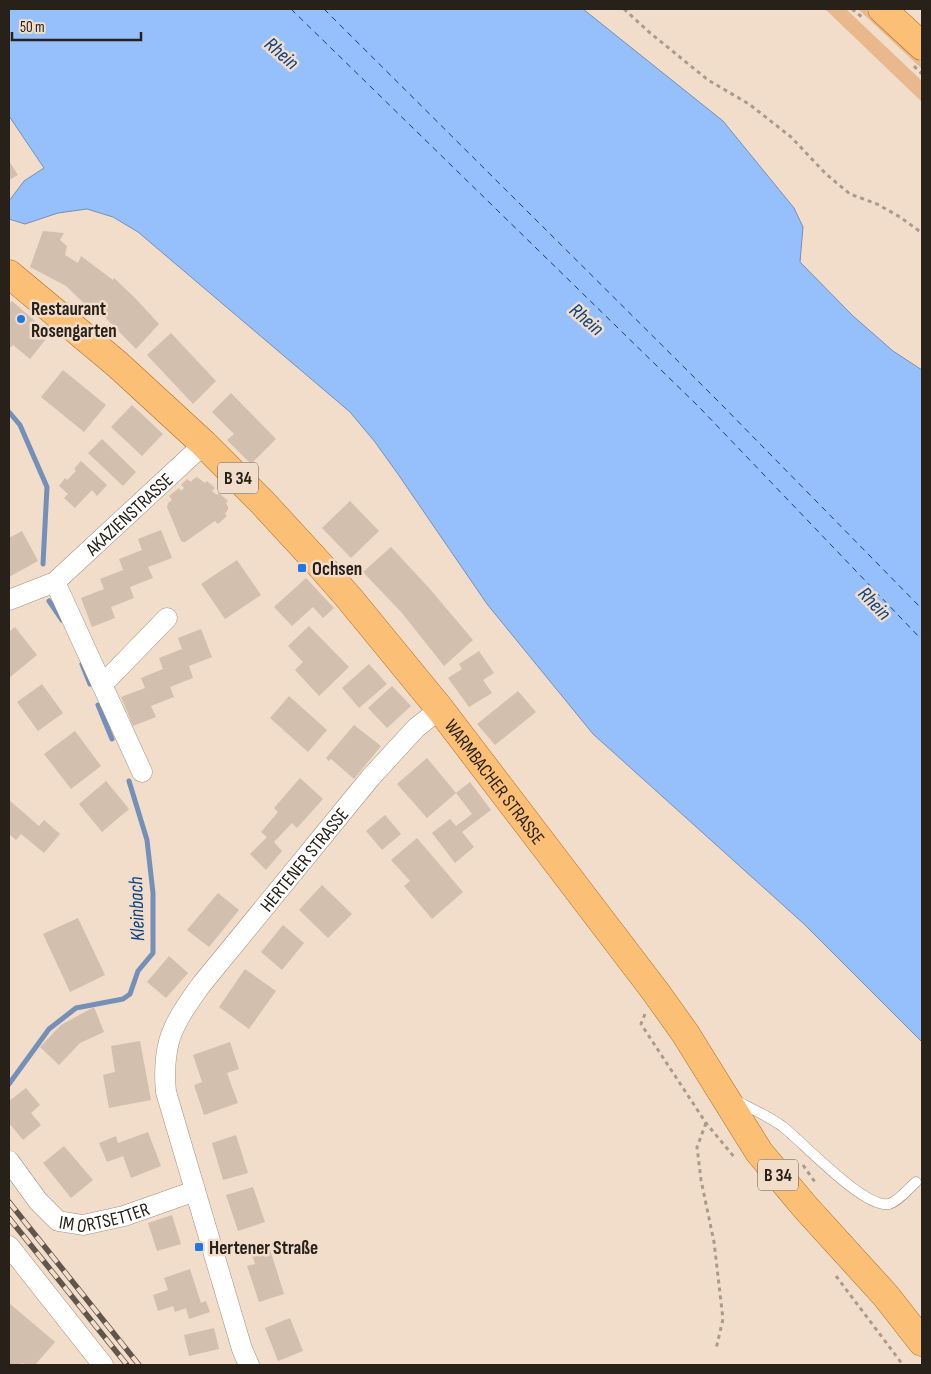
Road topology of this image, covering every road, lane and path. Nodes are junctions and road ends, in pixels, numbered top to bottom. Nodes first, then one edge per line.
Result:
1 (624, 9) edge
2 (882, 9) edge
3 (922, 46) edge
4 (922, 233) edge
5 (9, 274) edge
6 (204, 444) junction
7 (55, 582) junction
8 (9, 600) edge
9 (167, 618) dead end
10 (102, 685) junction
11 (440, 709) junction
12 (142, 772) dead end
13 (655, 991) junction
14 (724, 1093) junction
15 (706, 1122) junction
16 (736, 1159) dead end
17 (9, 1161) edge
18 (916, 1182) dead end
19 (194, 1191) junction
20 (9, 1246) edge
21 (836, 1276) dead end
22 (922, 1342) edge
23 (716, 1349) dead end
24 (103, 1365) edge
25 (249, 1365) edge
26 (903, 1365) edge

1 - 4 path
2 - 3 main road
5 - 6 main road, WARMBACHER STRASSE / B 34
6 - 7 street, AKAZIENSTRASSE
6 - 11 main road, WARMBACHER STRASSE / B 34
7 - 8 street, AKAZIENSTRASSE
7 - 10 street
9 - 10 street
10 - 12 street
11 - 13 main road, WARMBACHER STRASSE / B 34
11 - 19 street, HERTENER STRASSE
13 - 14 main road, WARMBACHER STRASSE / B 34
13 - 15 path
14 - 18 lane
14 - 22 main road, WARMBACHER STRASSE / B 34
15 - 16 path
15 - 23 path
17 - 19 street, IM ORTSETTER
19 - 25 street, HERTENER STRASSE
20 - 24 street
21 - 26 path

